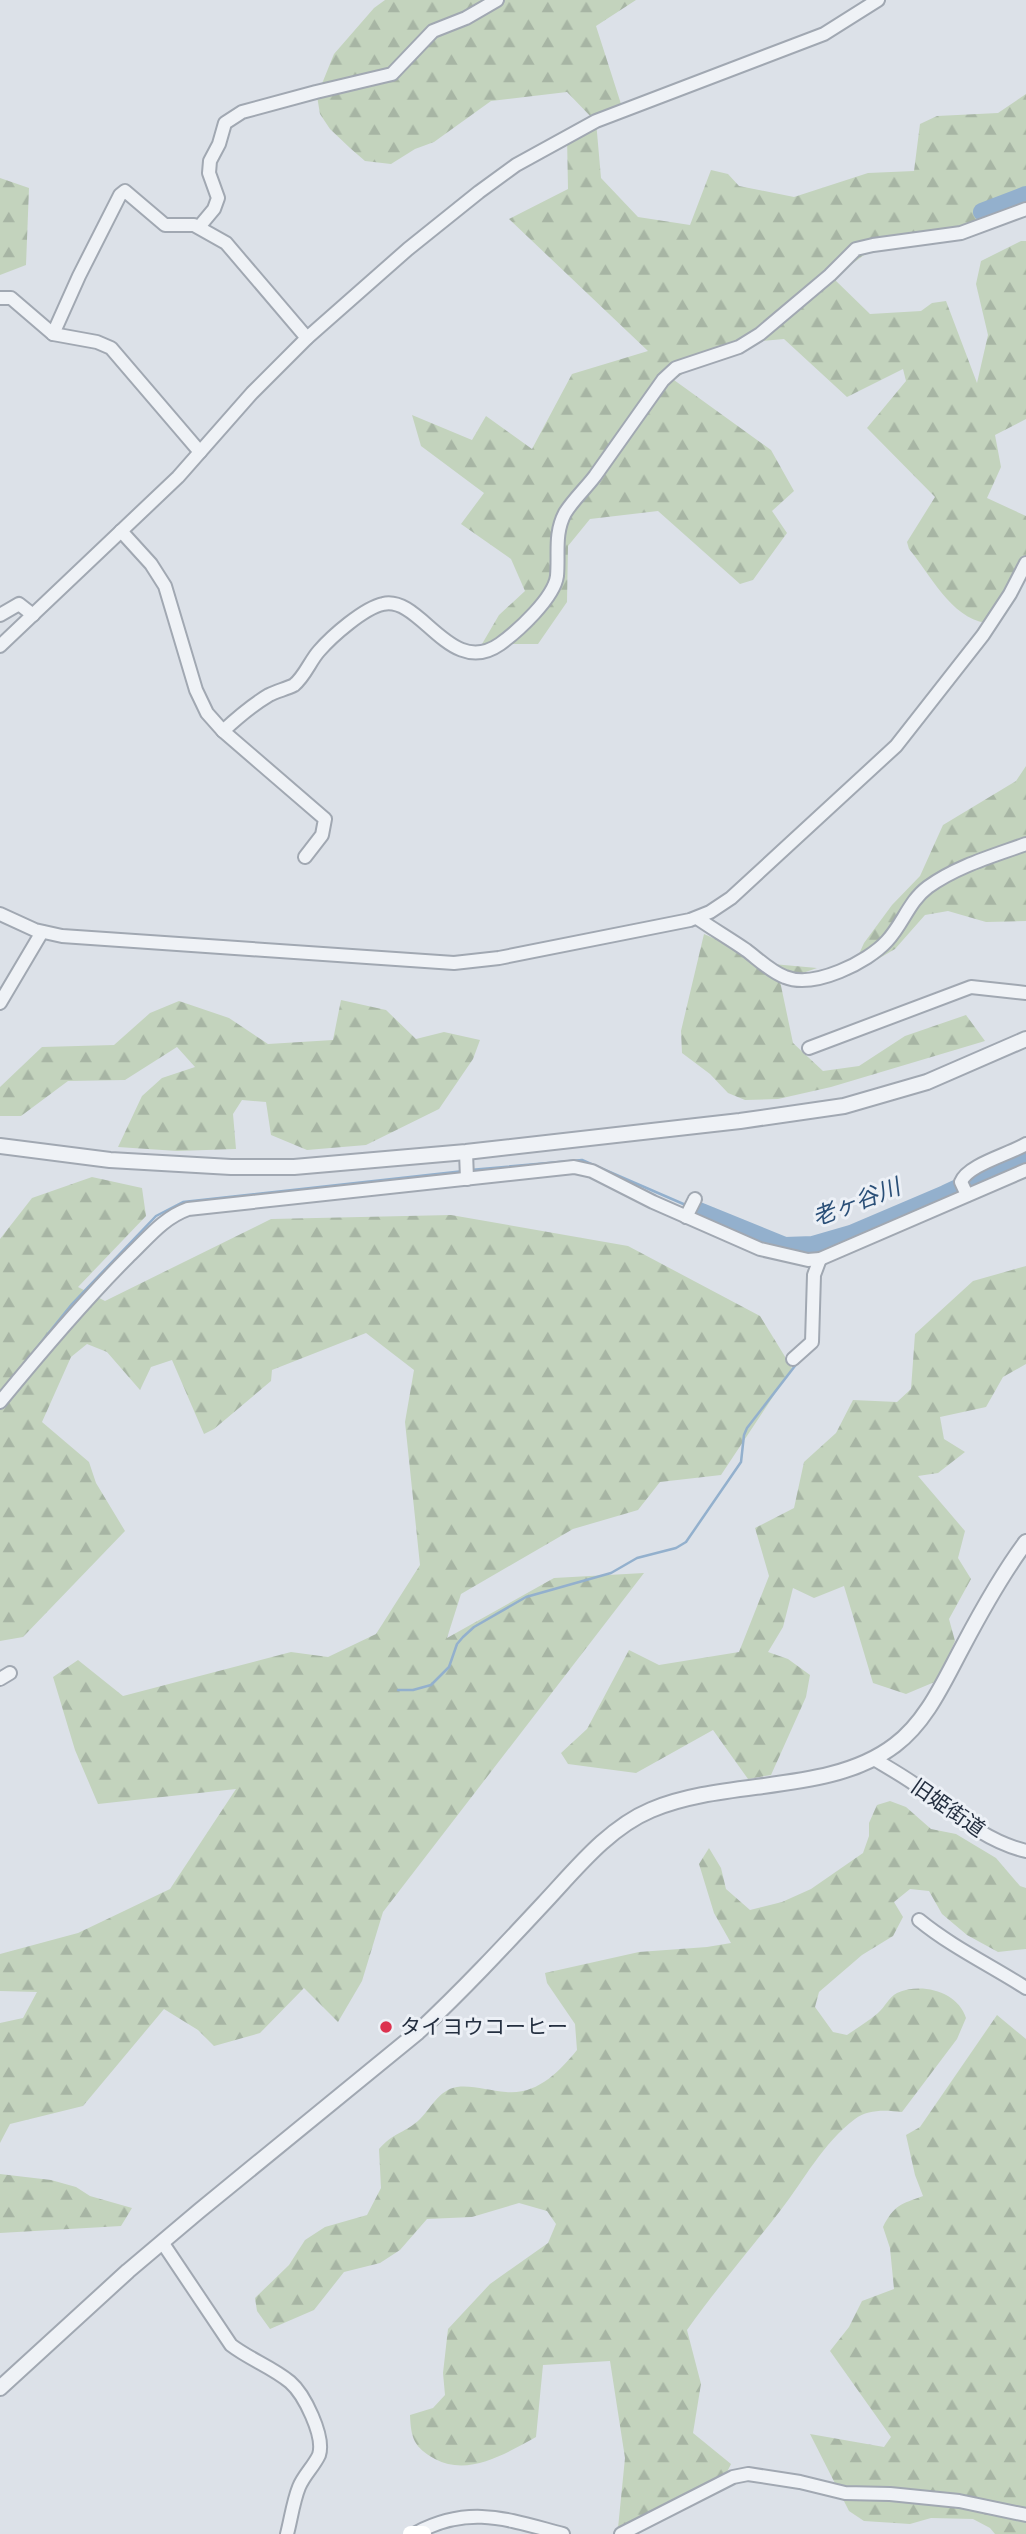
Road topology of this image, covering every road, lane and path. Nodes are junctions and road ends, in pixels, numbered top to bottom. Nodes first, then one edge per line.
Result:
1 (497, 0) edge
2 (878, 0) edge
3 (1026, 209) edge
4 (199, 227) junction
5 (0, 298) edge
6 (53, 334) junction
7 (307, 338) junction
8 (200, 452) junction
9 (121, 531) junction
10 (1026, 564) edge
11 (0, 615) edge
12 (33, 615) junction
13 (0, 646) edge
14 (223, 731) junction
15 (1026, 844) edge
16 (305, 858) dead end
17 (0, 914) edge
18 (697, 918) junction
19 (42, 932) junction
20 (1026, 993) edge
21 (0, 1003) edge
22 (1026, 1039) edge
23 (809, 1048) dead end
24 (1026, 1144) edge
25 (0, 1146) edge
26 (466, 1167) junction
27 (1026, 1170) edge
28 (967, 1195) junction
29 (695, 1199) dead end
30 (686, 1217) junction
31 (815, 1260) junction
32 (793, 1359) dead end
33 (0, 1402) edge
34 (1026, 1542) edge
35 (874, 1759) junction
36 (1026, 1851) edge
37 (919, 1920) dead end
38 (1026, 1988) edge
39 (162, 2242) junction
40 (0, 2388) edge
41 (1026, 2515) edge
42 (287, 2534) edge
43 (417, 2534) edge
44 (564, 2534) edge
45 (621, 2534) edge

1 - 4 street
2 - 7 street
3 - 14 street
4 - 6 street
4 - 7 street
5 - 6 street
6 - 8 street
7 - 8 street
8 - 9 street
9 - 12 street
9 - 14 street
10 - 18 street
11 - 12 street
12 - 13 street
14 - 16 street
15 - 18 street
17 - 19 street
18 - 19 street
19 - 21 street
20 - 23 street
22 - 26 street
24 - 28 street
25 - 26 street
26 - 30 street
26 - 33 street
27 - 28 street
28 - 31 street
29 - 30 street
30 - 31 street
31 - 32 street
34 - 35 street
35 - 36 street, 旧姫街道
35 - 39 street
37 - 38 street
39 - 40 street
39 - 42 street
41 - 45 street
43 - 44 street

